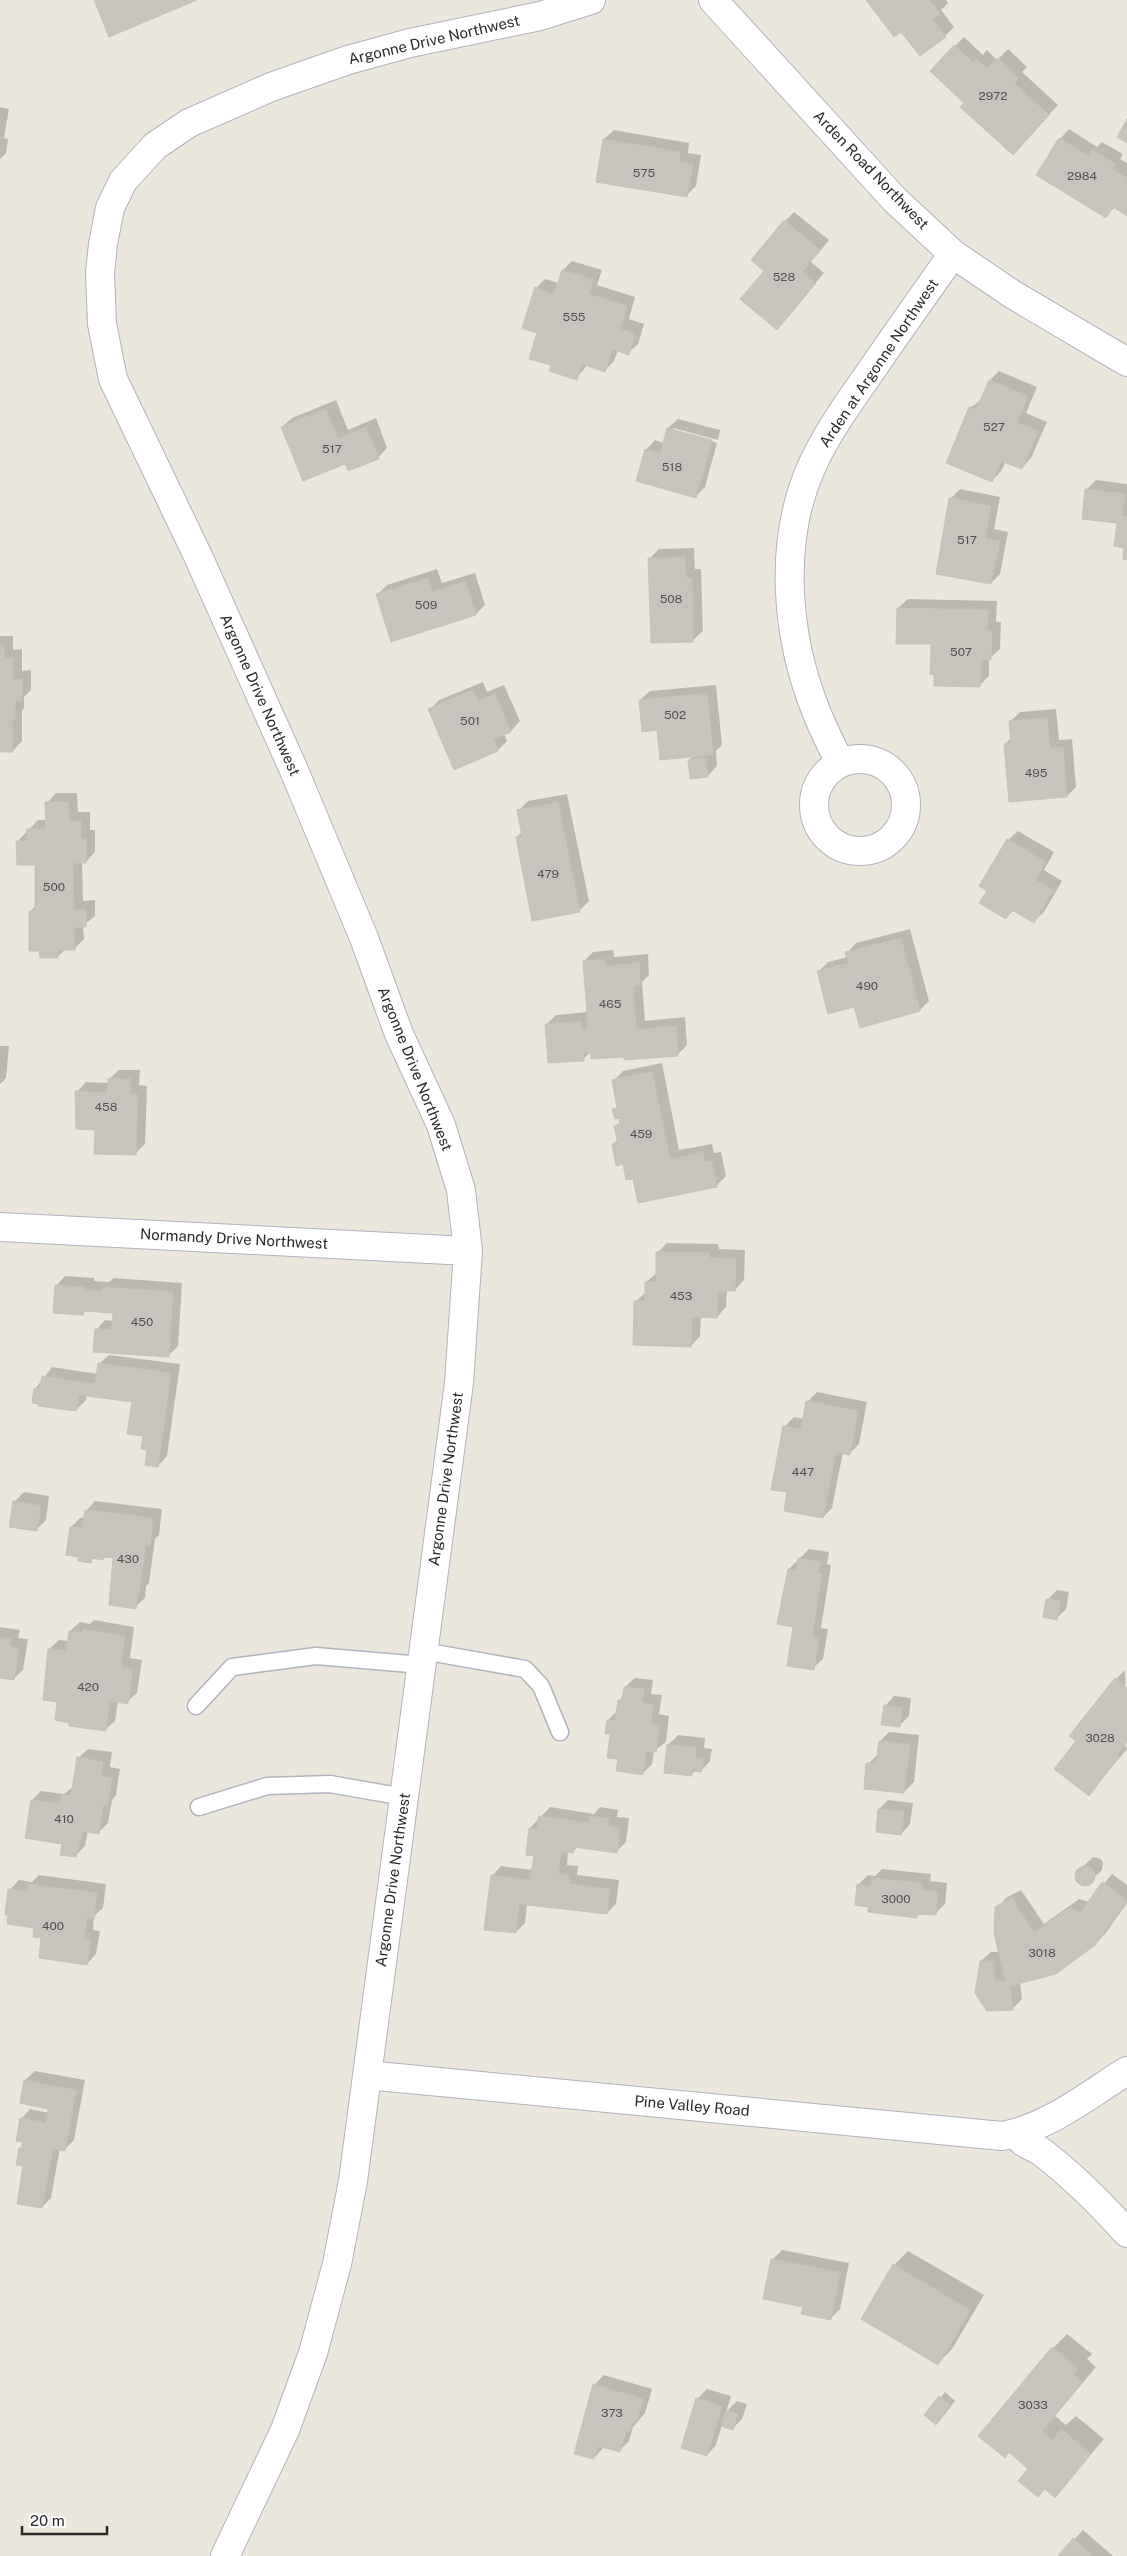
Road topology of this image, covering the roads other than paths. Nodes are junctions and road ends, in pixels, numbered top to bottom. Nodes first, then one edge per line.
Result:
1 (591, 0) edge
2 (713, 0) edge
3 (953, 254) junction
4 (1127, 362) edge
5 (840, 763) dead end
6 (0, 1227) edge
7 (468, 1251) junction
8 (422, 1658) junction
9 (196, 1706) dead end
10 (560, 1732) dead end
11 (404, 1796) junction
12 (199, 1807) dead end
13 (1127, 2071) edge
14 (367, 2074) junction
15 (1017, 2133) junction
16 (1127, 2233) edge
17 (225, 2556) edge

1 - 7 street, Argonne Drive Northwest
2 - 3 street, Arden Road Northwest
3 - 4 street, Arden Road Northwest
3 - 5 street, Arden at Argonne Northwest
6 - 7 street, Normandy Drive Northwest
7 - 8 street, Argonne Drive Northwest
8 - 9 lane
8 - 10 lane
8 - 11 street, Argonne Drive Northwest
11 - 12 lane
11 - 14 street, Argonne Drive Northwest
13 - 15 street, Pine Valley Road
14 - 15 street, Pine Valley Road
14 - 17 street, Argonne Drive Northwest
15 - 16 street

